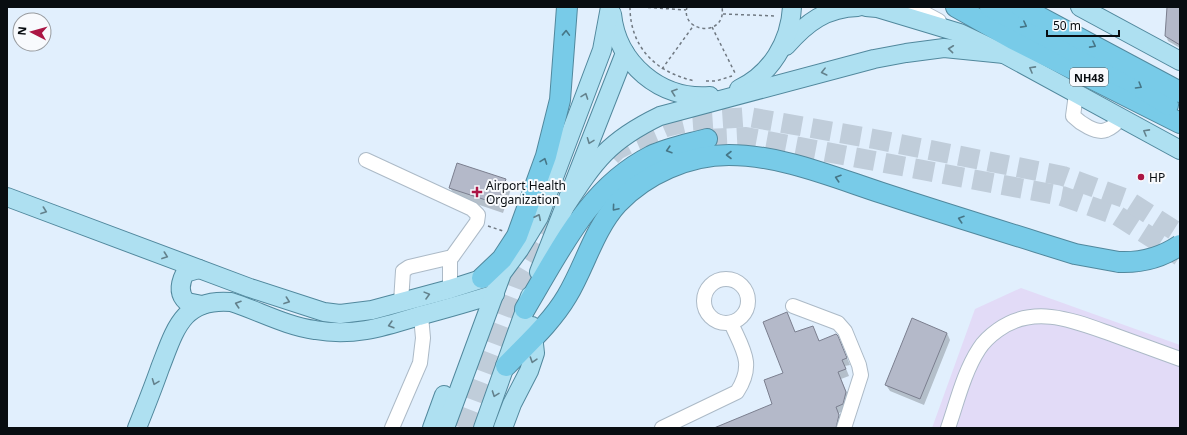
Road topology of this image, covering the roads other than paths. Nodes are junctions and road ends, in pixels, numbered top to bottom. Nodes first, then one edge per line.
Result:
1 (567, 7) edge
2 (611, 7) edge
3 (858, 7) edge
4 (866, 7) edge
5 (913, 7) edge
6 (956, 7) edge
7 (990, 7) edge
8 (1021, 7) edge
9 (1080, 7) edge
10 (785, 12) edge
11 (960, 33) junction
12 (1009, 46) junction
13 (625, 53) junction
14 (1178, 60) edge
15 (774, 61) junction
16 (1180, 92) edge
17 (1180, 113) edge
18 (1180, 123) edge
19 (707, 139) tunnel mouth
20 (1180, 150) edge
21 (366, 160) dead end
22 (7, 197) edge
23 (564, 208) junction
24 (1180, 245) edge
25 (450, 259) junction
26 (199, 269) junction
27 (493, 275) junction
28 (542, 281) junction
29 (450, 289) junction
30 (489, 296) junction
31 (401, 302) junction
32 (202, 305) junction
33 (793, 306) dead end
34 (525, 308) junction
35 (421, 316) junction
36 (732, 323) dead end
37 (534, 337) junction
38 (1180, 359) edge
39 (506, 366) junction
40 (137, 428) edge
41 (392, 428) edge
42 (432, 428) edge
43 (445, 428) edge
44 (483, 428) edge
45 (503, 428) edge
46 (662, 428) edge
47 (844, 428) edge
48 (948, 428) edge

27 -> 1 highway
2 - 13 main road
27 -> 2 main road
3 - 15 main road
4 - 11 main road
5 - 11 street
6 - 12 highway, NH48
7 -> 17 highway
8 -> 16 highway, NH48
9 - 14 main road
10 - 15 main road
11 - 12 main road
12 - 18 highway, NH48
20 -> 12 main road
12 -> 23 main road
15 -> 13 main road
13 -> 23 main road
19 -> 28 highway
21 - 25 street
22 -> 26 main road
23 - 34 main road
24 -> 37 highway, bridge
25 - 29 street
25 - 31 street
26 -> 31 main road
26 - 32 main road
27 - 29 main road
27 - 30 main road
28 - 34 highway
28 - 37 main road
31 -> 29 main road
30 - 35 main road
30 - 42 main road
30 - 43 main road
35 -> 32 main road
32 -> 40 main road
33 - 47 street
34 - 39 main road
35 - 41 street
36 - 46 street
37 - 39 highway
37 -> 45 main road
38 - 48 street
39 -> 44 main road

